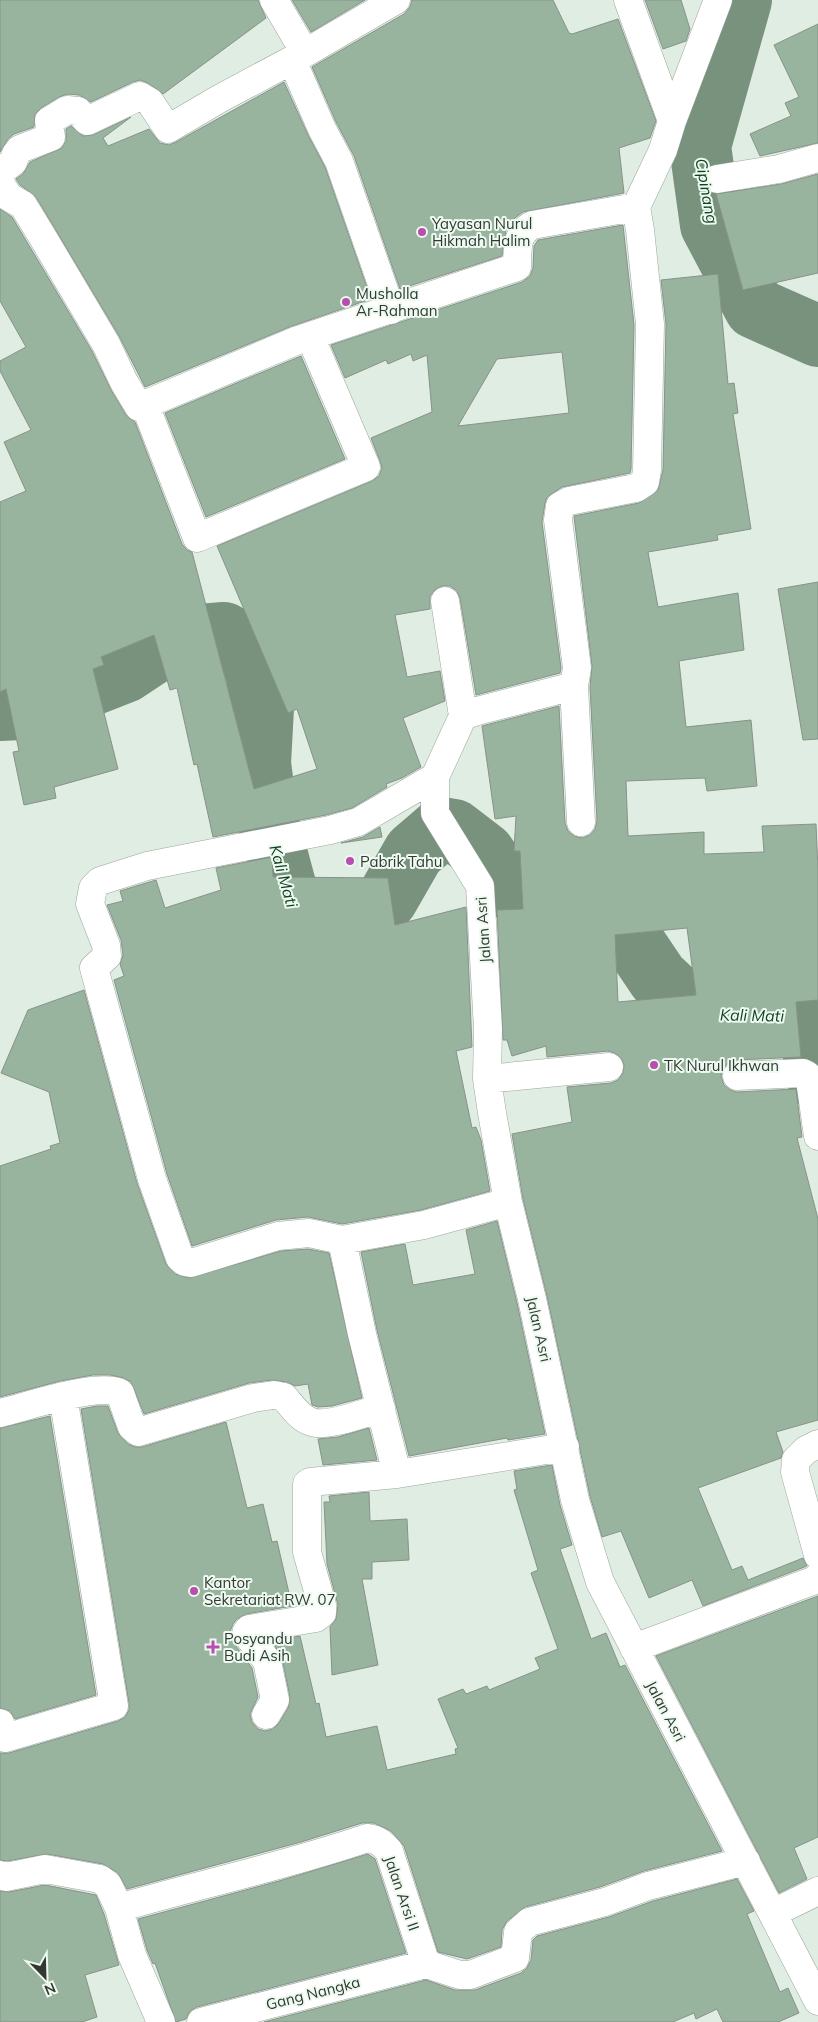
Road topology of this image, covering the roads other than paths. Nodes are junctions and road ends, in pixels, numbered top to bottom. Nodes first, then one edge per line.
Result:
1 (274, 0) edge
2 (396, 0) edge
3 (628, 0) edge
4 (718, 0) edge
5 (298, 56) junction
6 (672, 121) junction
7 (818, 158) edge
8 (0, 172) edge
9 (717, 179) dead end
10 (0, 183) edge
11 (636, 207) junction
12 (391, 310) junction
13 (310, 336) junction
14 (145, 405) junction
15 (445, 601) dead end
16 (564, 689) junction
17 (463, 716) junction
18 (435, 777) junction
19 (581, 822) dead end
20 (608, 1067) dead end
21 (737, 1076) dead end
22 (487, 1079) junction
23 (818, 1136) edge
24 (508, 1202) junction
25 (342, 1240) junction
26 (62, 1396) junction
27 (381, 1408) junction
28 (0, 1413) edge
29 (818, 1444) edge
30 (565, 1447) junction
31 (397, 1474) junction
32 (818, 1555) edge
33 (818, 1577) edge
34 (634, 1648) junction
35 (266, 1715) dead end
36 (0, 1723) edge
37 (746, 1861) junction
38 (0, 1875) edge
39 (818, 1891) edge
40 (119, 1908) junction
41 (773, 1912) junction
42 (426, 1964) junction
43 (818, 2001) edge
44 (161, 2022) edge
45 (201, 2022) edge

1 - 5 street
2 - 5 street
3 - 6 street
4 - 6 street
5 - 8 street
5 - 12 street
6 - 11 street
7 - 9 street
10 - 14 street
11 - 12 street
11 - 16 street
12 - 13 street
13 - 14 street
13 - 14 street
15 - 17 street
16 - 17 street
16 - 19 street
17 - 18 street, Jalan Asri
18 - 22 street, Jalan Asri
18 - 25 street
20 - 22 street
21 - 23 street
22 - 24 street, Jalan Asri
24 - 25 street
24 - 30 street, Jalan Asri
25 - 27 street
26 - 27 street
26 - 28 street
26 - 36 street
27 - 31 street
29 - 32 street
30 - 31 street
30 - 34 street, Jalan Asri
31 - 35 street
33 - 34 street
34 - 37 street, Jalan Asri
37 - 41 street, Jalan Asri
37 - 42 street
38 - 40 street
39 - 41 street
40 - 42 street, Jalan Arsi II
40 - 44 street
41 - 43 street, Jalan Asri
42 - 45 street, Gang Nangka

